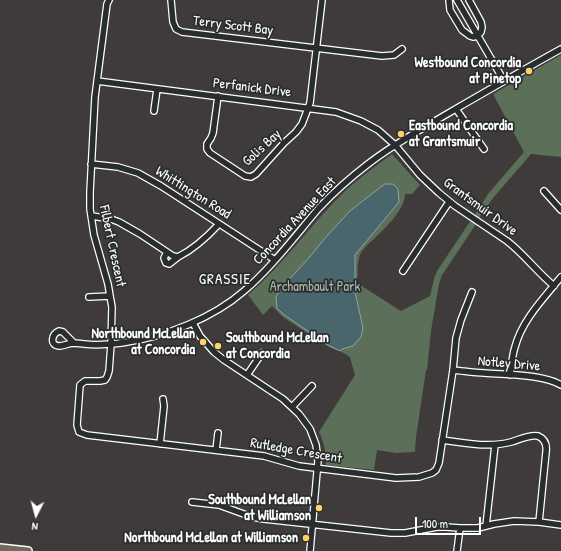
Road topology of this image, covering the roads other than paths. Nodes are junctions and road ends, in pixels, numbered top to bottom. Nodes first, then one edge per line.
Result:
1 (109, 0) edge
2 (171, 0) edge
3 (322, 0) edge
4 (448, 0) edge
5 (458, 0) edge
6 (468, 0) edge
7 (477, 36) junction
8 (317, 48) junction
9 (561, 48) edge
10 (402, 49) dead end
11 (97, 81) junction
12 (504, 81) junction
13 (156, 89) junction
14 (218, 96) junction
15 (309, 108) junction
16 (456, 109) junction
17 (154, 111) dead end
18 (395, 145) junction
19 (484, 149) dead end
20 (91, 164) junction
21 (544, 191) dead end
22 (449, 202) junction
23 (561, 210) edge
24 (92, 216) junction
25 (219, 224) junction
26 (167, 252) junction
27 (178, 257) junction
28 (275, 260) junction
29 (403, 271) dead end
30 (561, 277) edge
31 (554, 286) junction
32 (472, 292) dead end
33 (110, 296) junction
34 (89, 297) dead end
35 (193, 323) junction
36 (74, 343) dead end
37 (111, 344) junction
38 (262, 353) dead end
39 (453, 370) junction
40 (247, 375) junction
41 (510, 375) junction
42 (561, 385) edge
43 (312, 386) dead end
44 (163, 399) dead end
45 (292, 407) junction
46 (218, 433) dead end
47 (442, 440) junction
48 (160, 444) junction
49 (495, 444) junction
50 (216, 450) junction
51 (318, 468) junction
52 (192, 502) dead end
53 (539, 522) junction
54 (313, 524) junction
55 (561, 525) edge
56 (486, 526) junction
57 (460, 528) junction
58 (0, 548) edge
59 (28, 551) edge
60 (310, 551) edge
61 (457, 551) edge

1 - 11 street, Filbert Crescent
2 - 8 street, Terry Scott Bay
3 - 8 street
4 - 7 street
5 - 7 street
6 - 7 street
7 - 12 street
8 - 10 street, Terry Scott Bay
8 - 15 street
9 - 12 street, Concordia Avenue East
11 - 13 street, Perfanick Drive
11 - 20 street, Filbert Crescent
12 - 16 street, Concordia Avenue East
13 - 14 street, Perfanick Drive
13 - 17 street
14 - 15 street, Perfanick Drive
14 - 15 street, Golis Bay
15 - 18 street, Perfanick Drive
16 - 18 street, Concordia Avenue East
16 - 19 street
18 - 22 street, Grantsmuir Drive
18 - 28 street, Concordia Avenue East
20 - 24 street, Filbert Crescent
20 - 25 street, Whittington Road
21 - 23 street
22 - 29 street
22 - 31 street, Grantsmuir Drive
24 - 26 street
24 - 33 street, Filbert Crescent
25 - 27 street
25 - 28 street, Whittington Road
26 - 27 street
26 - 27 street
28 - 35 street, Concordia Avenue East
30 - 31 street
31 - 41 street
32 - 39 street, Rutledge Crescent
33 - 34 street
33 - 37 street, Filbert Crescent
35 - 37 street, Concordia Avenue East
35 - 40 street
36 - 37 street, Concordia Avenue East
37 - 48 street, Rutledge Crescent
38 - 40 street
39 - 41 street, Notley Drive
39 - 47 street, Rutledge Crescent
40 - 45 street
41 - 42 street, Notley Drive
43 - 45 street
44 - 48 street
45 - 51 street
46 - 50 street
47 - 49 street
47 - 51 street, Rutledge Crescent
48 - 50 street, Rutledge Crescent
49 - 53 street
49 - 56 street
50 - 51 street, Rutledge Crescent
51 - 54 street
52 - 54 street
53 - 55 street
53 - 56 street
54 - 57 street
54 - 60 street
56 - 57 street
57 - 61 street
58 - 59 main road

